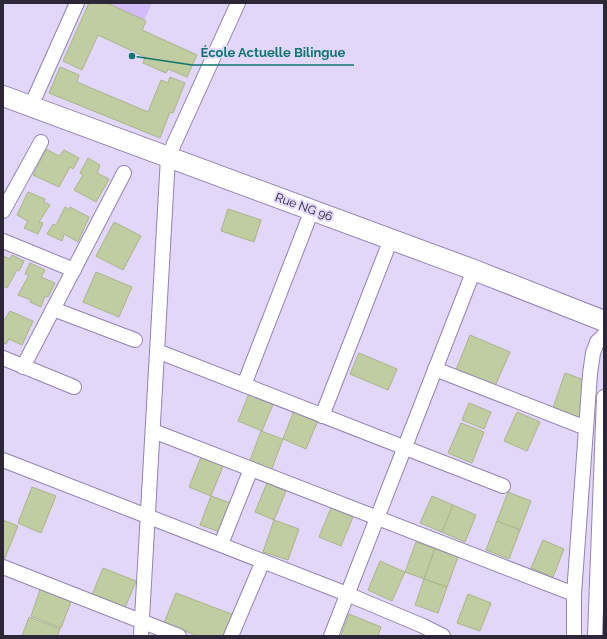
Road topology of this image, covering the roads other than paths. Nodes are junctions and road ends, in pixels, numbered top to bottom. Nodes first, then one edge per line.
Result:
1 (77, 3) edge
2 (238, 3) edge
3 (3, 96) edge
4 (31, 106) junction
5 (41, 142) dead end
6 (168, 157) junction
7 (124, 173) dead end
8 (312, 210) junction
9 (3, 211) edge
10 (391, 239) junction
11 (3, 241) edge
12 (74, 270) junction
13 (474, 270) junction
14 (53, 309) junction
15 (604, 321) edge
16 (604, 335) edge
17 (135, 340) dead end
18 (157, 351) junction
19 (3, 358) edge
20 (23, 367) junction
21 (436, 369) junction
22 (244, 385) junction
23 (74, 387) dead end
24 (604, 397) edge
25 (322, 416) junction
26 (586, 428) junction
27 (153, 431) junction
28 (405, 448) junction
29 (603, 449) edge
30 (3, 460) edge
31 (251, 469) junction
32 (503, 486) dead end
33 (148, 516) junction
34 (377, 518) junction
35 (221, 544) junction
36 (263, 561) junction
37 (3, 567) edge
38 (600, 578) edge
39 (575, 588) junction
40 (347, 594) junction
41 (142, 621) junction
42 (421, 631) edge
43 (141, 636) edge
44 (179, 636) edge
45 (231, 636) edge
46 (331, 636) edge
47 (443, 636) edge
48 (574, 636) edge
49 (595, 636) edge

1 - 4 street
2 - 6 street
3 - 4 street, Rue NG 96
4 - 6 street, Rue NG 96
5 - 9 street
6 - 8 street, Rue NG 96
6 - 18 street
7 - 12 street
8 - 10 street, Rue NG 96
8 - 22 street
10 - 13 street, Rue NG 96
10 - 25 street
11 - 12 street
12 - 14 street
13 - 15 street, Rue NG 96
13 - 21 street
14 - 17 street
14 - 20 street
16 - 26 street
18 - 22 street
18 - 27 street
19 - 20 street
20 - 23 street
21 - 26 street
21 - 28 street
22 - 25 street
24 - 29 street
25 - 28 street
26 - 39 street
27 - 31 street
27 - 33 street
28 - 32 street
28 - 34 street
29 - 38 street
30 - 33 street
31 - 34 street
31 - 35 street
33 - 35 street
33 - 41 street
34 - 39 street
34 - 40 street
35 - 36 street
36 - 40 street
36 - 45 street
37 - 41 street
38 - 39 street
38 - 49 street
39 - 48 street
40 - 42 street
40 - 46 street
41 - 43 street
41 - 44 street
42 - 47 street

